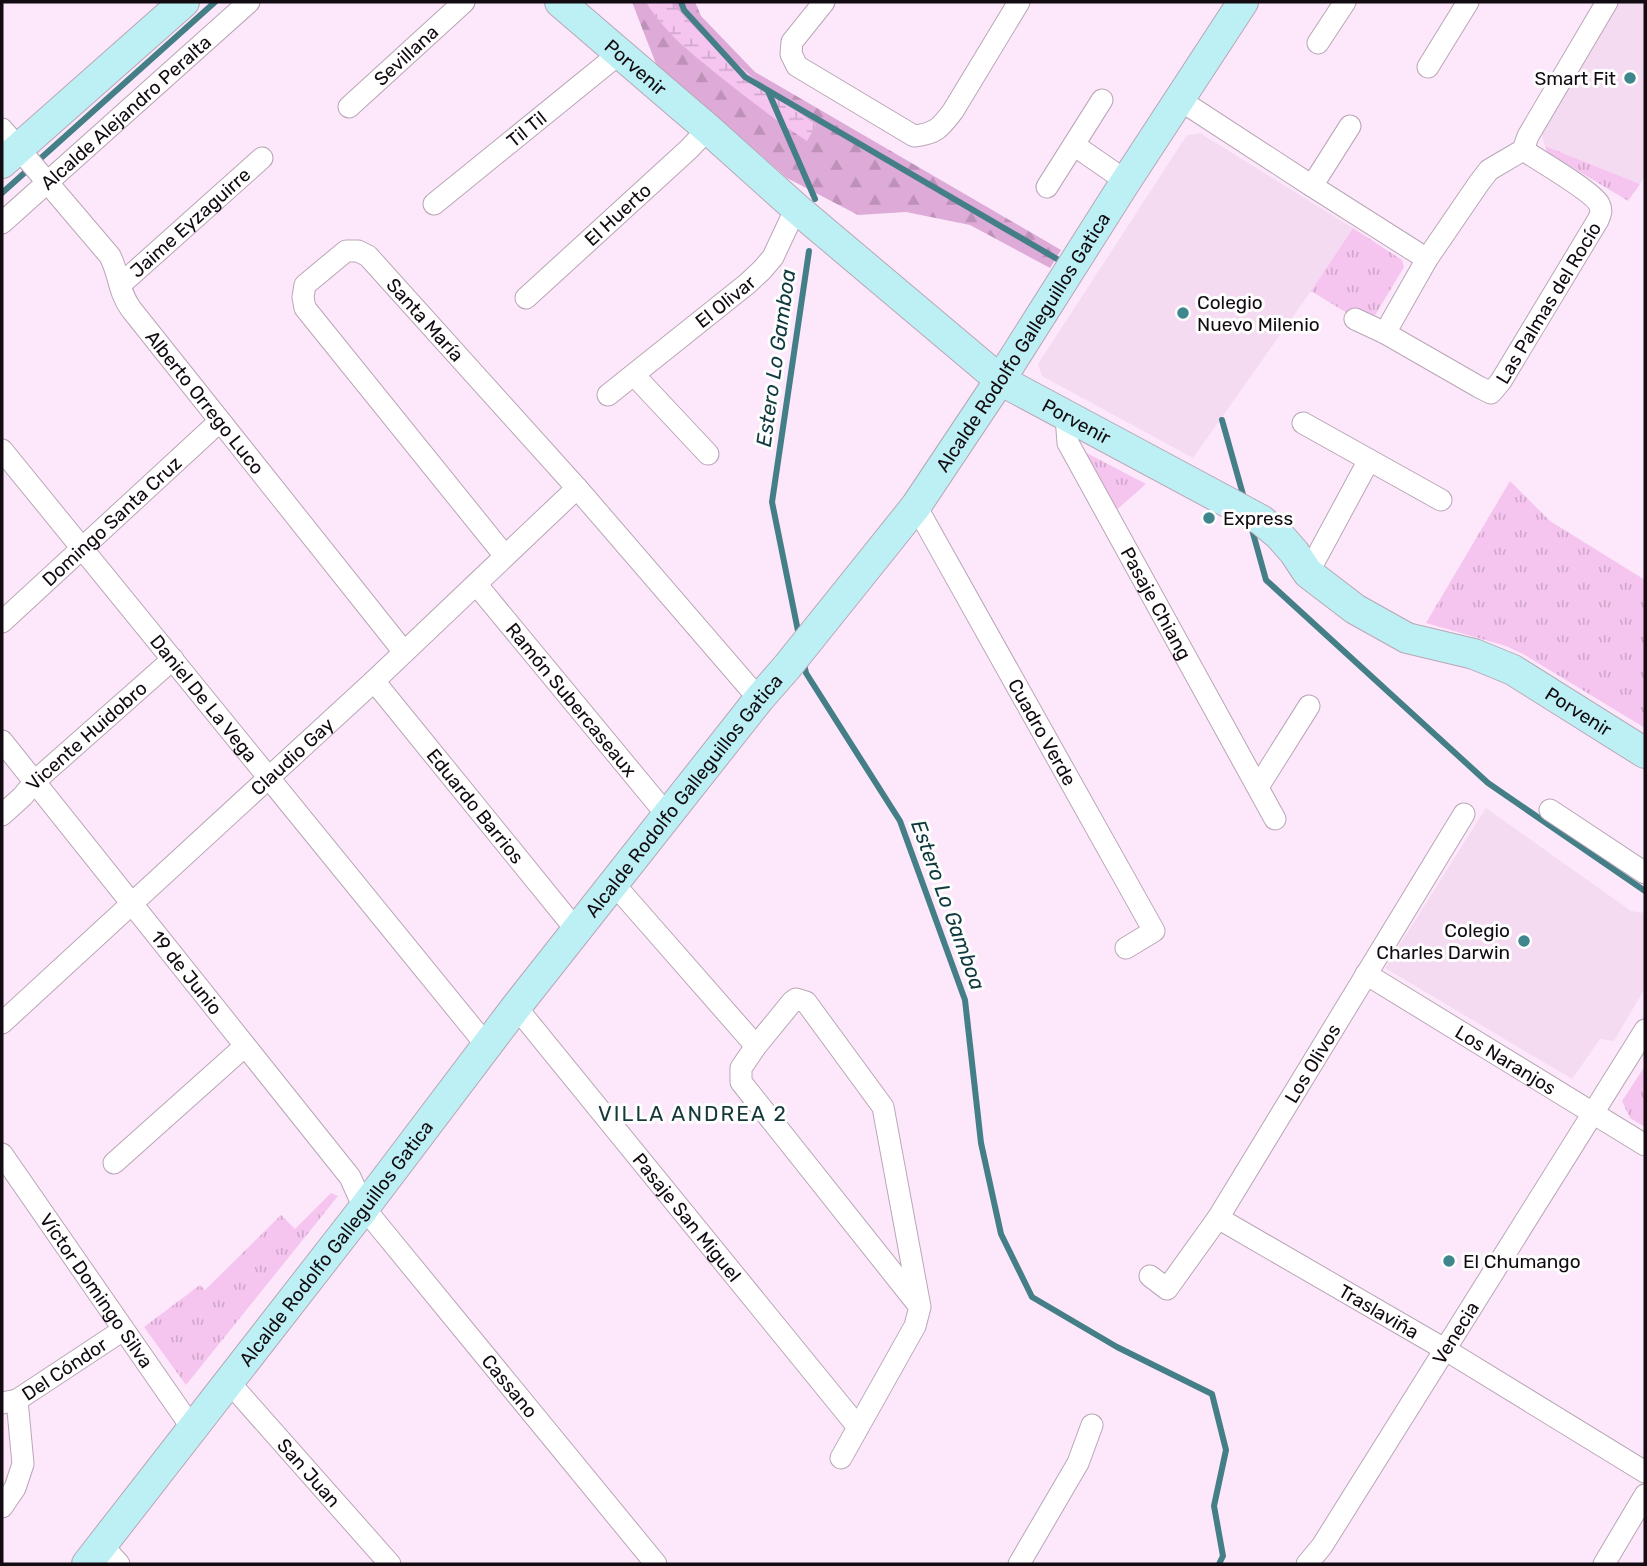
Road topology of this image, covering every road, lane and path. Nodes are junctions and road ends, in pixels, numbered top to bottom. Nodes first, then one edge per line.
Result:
1 (184, 2) edge
2 (249, 2) edge
3 (464, 2) edge
4 (560, 2) edge
5 (824, 2) edge
6 (1019, 2) edge
7 (1243, 2) edge
8 (1345, 2) edge
9 (1468, 2) edge
10 (1607, 2) edge
11 (1318, 43) dead end
12 (620, 53) junction
13 (1428, 67) dead end
14 (1102, 100) dead end
15 (1180, 100) junction
16 (349, 107) dead end
17 (1350, 126) dead end
18 (708, 130) junction
19 (1074, 145) junction
20 (7, 147) edge
21 (1523, 149) junction
22 (262, 158) dead end
23 (47, 181) junction
24 (1126, 181) junction
25 (1312, 186) junction
26 (1047, 187) dead end
27 (434, 204) dead end
28 (796, 208) junction
29 (2, 223) edge
30 (1427, 258) junction
31 (120, 285) junction
32 (526, 298) dead end
33 (1355, 319) dead end
34 (1385, 332) junction
35 (634, 375) junction
36 (1000, 380) junction
37 (608, 395) dead end
38 (1066, 416) junction
39 (220, 421) junction
40 (1303, 423) dead end
41 (2, 450) edge
42 (708, 454) dead end
43 (1369, 460) junction
44 (578, 488) junction
45 (1441, 500) dead end
46 (916, 506) junction
47 (81, 548) junction
48 (505, 556) junction
49 (1308, 573) junction
50 (476, 584) junction
51 (2, 622) edge
52 (404, 652) junction
53 (173, 659) junction
54 (374, 681) junction
55 (760, 699) junction
56 (1309, 706) dead end
57 (2, 741) edge
58 (1645, 753) edge
59 (268, 778) junction
60 (34, 782) junction
61 (1258, 787) junction
62 (1550, 810) dead end
63 (1464, 814) dead end
64 (667, 815) junction
65 (2, 816) edge
66 (1275, 819) dead end
67 (1645, 873) edge
68 (614, 884) junction
69 (131, 904) junction
70 (577, 931) junction
71 (1126, 948) dead end
72 (1366, 974) junction
73 (516, 1007) junction
74 (2, 1023) edge
75 (1645, 1030) edge
76 (245, 1046) junction
77 (487, 1046) junction
78 (756, 1046) junction
79 (1594, 1114) junction
80 (1645, 1145) edge
81 (2, 1154) edge
82 (114, 1163) dead end
83 (364, 1208) junction
84 (1218, 1218) junction
85 (1150, 1276) dead end
86 (920, 1307) junction
87 (123, 1330) junction
88 (1446, 1350) junction
89 (229, 1382) junction
90 (9, 1401) edge
91 (1092, 1425) dead end
92 (858, 1427) junction
93 (192, 1428) junction
94 (841, 1458) dead end
95 (1645, 1472) edge
96 (1645, 1495) edge
97 (2, 1507) edge
98 (103, 1558) edge
99 (390, 1564) edge
100 (656, 1564) edge
101 (1019, 1564) edge
102 (1307, 1564) edge
103 (1604, 1564) edge

1 - 20 street
2 - 23 street, Alcalde Alejandro Peralta
3 - 16 street, Sevillana
4 - 12 street, Porvenir
5 - 6 street
7 - 15 street, Alcalde Rodolfo Galleguillos Gatica
8 - 11 street
9 - 13 street
10 - 21 street
12 - 18 street, Porvenir
12 - 27 street, Til Til
14 - 19 street
15 - 24 street, Alcalde Rodolfo Galleguillos Gatica
15 - 25 street
17 - 25 street
18 - 28 street, Porvenir
18 - 32 street, El Huerto
19 - 24 street
19 - 26 street
20 - 23 street, Alberto Orrego Luco
21 - 30 street
21 - 34 street, Las Palmas del Rocío
22 - 31 street, Jaime Eyzaguirre
23 - 29 street, Alcalde Alejandro Peralta
23 - 31 street, Alberto Orrego Luco
24 - 36 street, Alcalde Rodolfo Galleguillos Gatica
25 - 30 street
28 - 35 street, El Olivar
28 - 36 street, Porvenir
30 - 34 street
31 - 39 street, Alberto Orrego Luco
33 - 34 street, Las Palmas del Rocío
35 - 37 street, El Olivar
35 - 42 street
36 - 38 street, Porvenir
36 - 46 street, Alcalde Rodolfo Galleguillos Gatica
38 - 49 street, Porvenir
38 - 61 street, Pasaje Chiang
39 - 47 street, Domingo Santa Cruz
39 - 52 street, Alberto Orrego Luco
40 - 43 street
41 - 47 street, Daniel De La Vega
43 - 45 street
43 - 49 street
44 - 48 street, Claudio Gay
44 - 48 street, Santa María
44 - 55 street, Santa María
46 - 55 street, Alcalde Rodolfo Galleguillos Gatica
46 - 71 street, Cuadro Verde
47 - 51 street, Domingo Santa Cruz
47 - 53 street, Daniel De La Vega
48 - 50 street, Claudio Gay
49 - 58 street, Porvenir
50 - 52 street, Claudio Gay
50 - 64 street, Ramón Subercaseaux
52 - 54 street, Claudio Gay
53 - 59 street, Daniel De La Vega
53 - 60 street, Vicente Huidobro
54 - 59 street, Claudio Gay
54 - 70 street, Eduardo Barrios
55 - 64 street, Alcalde Rodolfo Galleguillos Gatica
56 - 61 street
57 - 60 street, 19 de Junio
59 - 69 street, Claudio Gay
59 - 77 street, Daniel De La Vega
60 - 65 street, Vicente Huidobro
60 - 69 street, 19 de Junio
61 - 66 street, Pasaje Chiang
62 - 67 street
63 - 72 street, Los Olivos
64 - 68 street, Alcalde Rodolfo Galleguillos Gatica
68 - 70 street, Alcalde Rodolfo Galleguillos Gatica
68 - 78 street
69 - 74 street, Claudio Gay
69 - 76 street, 19 de Junio
70 - 73 street, Alcalde Rodolfo Galleguillos Gatica
72 - 79 street, Los Naranjos
72 - 84 street, Los Olivos
73 - 77 street, Alcalde Rodolfo Galleguillos Gatica
73 - 92 street, Pasaje San Miguel
75 - 79 street, Venecia
76 - 82 street
76 - 83 street, 19 de Junio
77 - 83 street, Alcalde Rodolfo Galleguillos Gatica
78 - 86 street
78 - 86 street
79 - 80 street, Los Naranjos
79 - 88 street, Venecia
81 - 87 street, Víctor Domingo Silva
83 - 89 street, Alcalde Rodolfo Galleguillos Gatica
83 - 100 street, Cassano
84 - 85 street, Los Olivos
84 - 88 street, Traslaviña
86 - 92 street
87 - 90 street, Del Cóndor
87 - 93 street, Víctor Domingo Silva
88 - 95 street, Traslaviña
88 - 102 street, Venecia
89 - 93 street, Alcalde Rodolfo Galleguillos Gatica
89 - 99 street, San Juan
90 - 97 street
91 - 101 street
92 - 94 street
93 - 98 street, Alcalde Rodolfo Galleguillos Gatica
96 - 103 street

